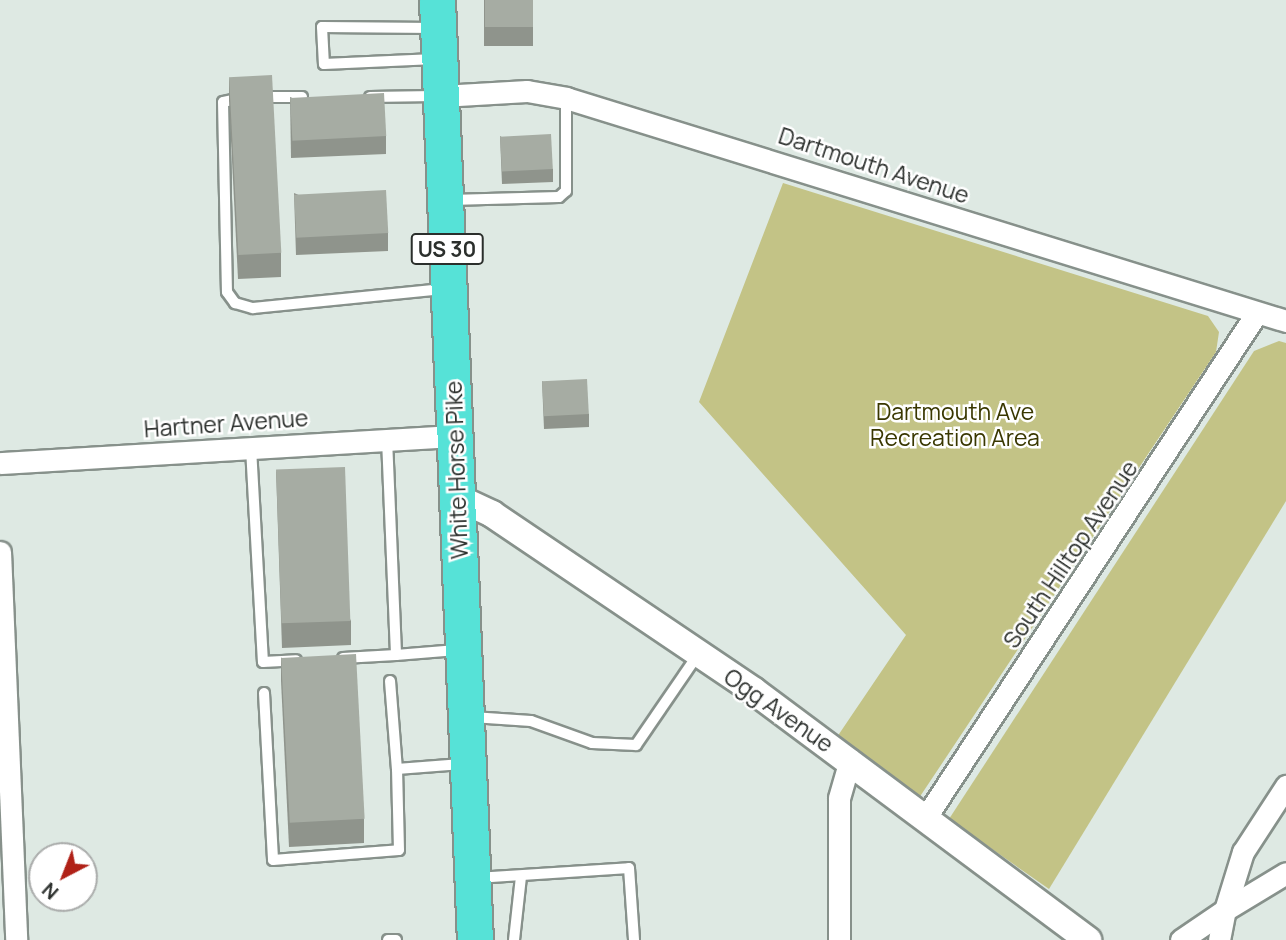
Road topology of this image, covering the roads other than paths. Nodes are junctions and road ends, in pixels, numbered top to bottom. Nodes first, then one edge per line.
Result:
1 (438, 29) edge
2 (441, 96) junction
3 (321, 97) edge
4 (361, 97) edge
5 (566, 98) junction
6 (445, 200) junction
7 (449, 288) junction
8 (1256, 314) junction
9 (1286, 321) edge
10 (455, 436) junction
11 (387, 439) junction
12 (251, 448) junction
13 (0, 463) edge
14 (457, 498) junction
15 (0, 552) edge
16 (463, 649) junction
17 (699, 653) junction
18 (396, 654) junction
19 (330, 658) edge
20 (316, 659) edge
21 (390, 681) dead end
22 (264, 693) dead end
23 (467, 716) junction
24 (850, 760) junction
25 (468, 764) junction
26 (397, 769) junction
27 (1286, 786) edge
28 (924, 820) junction
29 (1286, 873) edge
30 (522, 877) junction
31 (473, 878) junction
32 (1225, 910) junction
33 (16, 940) edge
34 (388, 940) edge
35 (396, 940) edge
36 (475, 940) edge
37 (514, 940) edge
38 (634, 940) edge
39 (839, 940) edge
40 (1088, 940) edge
41 (1181, 940) edge
42 (1219, 940) edge

1 - 1 lane
1 - 2 highway, White Horse Pike / US 30
2 - 4 lane
2 - 5 street, Dartmouth Avenue
2 - 6 highway, White Horse Pike / US 30
3 - 7 lane
5 - 6 lane
5 - 8 street, Dartmouth Avenue
6 - 7 highway, White Horse Pike / US 30
7 - 10 highway, White Horse Pike / US 30
8 - 9 street, Dartmouth Avenue
8 - 28 street, South Hilltop Avenue
10 - 11 street, Hartner Avenue
10 - 14 highway, White Horse Pike / US 30
11 - 12 street, Hartner Avenue
11 - 18 lane
12 - 13 street, Hartner Avenue
12 - 20 lane
14 - 16 highway, White Horse Pike / US 30
14 - 17 street, Ogg Avenue
15 - 33 street
16 - 18 lane
16 - 23 highway, White Horse Pike / US 30
17 - 23 lane
17 - 24 street, Ogg Avenue
18 - 19 lane
21 - 26 lane
22 - 26 lane
23 - 25 highway, White Horse Pike / US 30
24 - 28 street, Ogg Avenue
24 - 39 street
25 - 26 lane
25 - 31 highway, White Horse Pike / US 30
27 - 32 street
28 - 40 street, Ogg Avenue
29 - 32 street
30 - 31 lane
30 - 37 lane
30 - 38 lane
31 - 36 highway, White Horse Pike / US 30
32 - 41 street
32 - 42 street
34 - 35 lane

